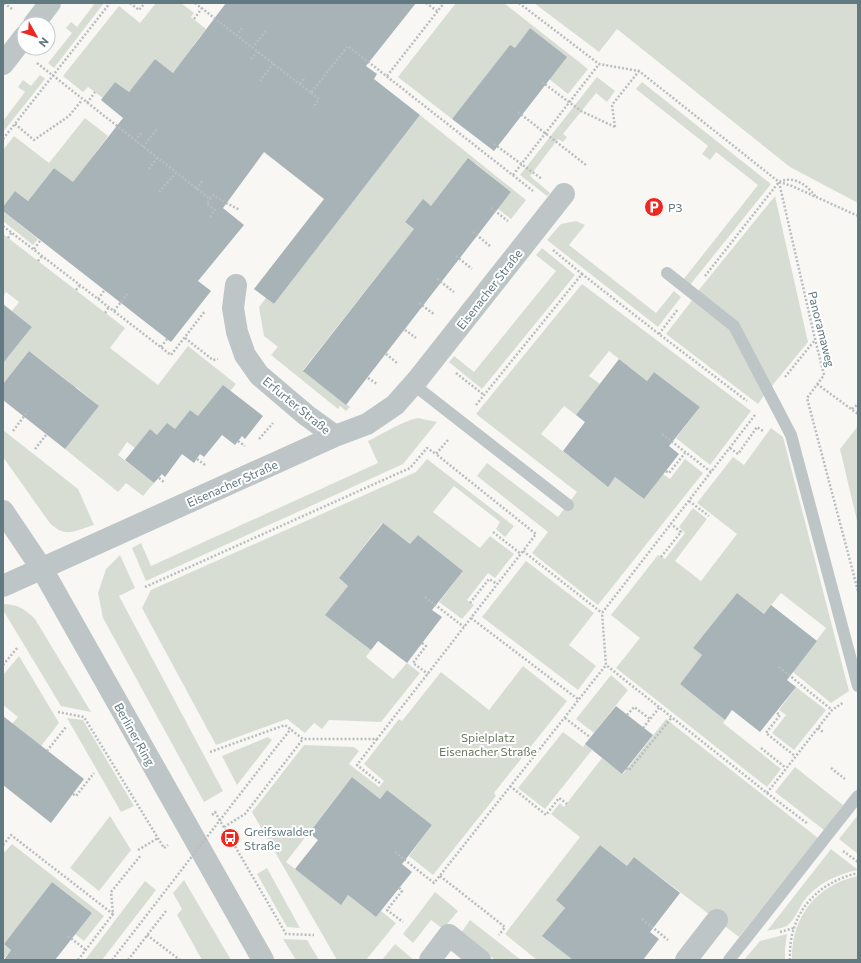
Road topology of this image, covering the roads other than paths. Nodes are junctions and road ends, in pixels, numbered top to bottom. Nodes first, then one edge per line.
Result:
1 (50, 3) edge
2 (40, 16) edge
3 (16, 46) edge
4 (3, 64) edge
5 (559, 201) road end
6 (668, 273) dead end
7 (236, 284) road end
8 (414, 385) junction
9 (335, 436) junction
10 (568, 505) dead end
11 (3, 511) edge
12 (42, 569) junction
13 (3, 586) edge
14 (858, 686) edge
15 (858, 796) edge
16 (717, 920) dead end
17 (263, 960) edge
18 (430, 960) edge
19 (480, 960) edge
20 (686, 960) edge
21 (730, 960) edge

1 - 2 street
3 - 4 street
5 - 8 street, Eisenacher Straße
6 - 14 lane
7 - 9 street, Erfurter Straße
8 - 9 street, Eisenacher Straße
8 - 10 lane
9 - 12 street, Eisenacher Straße
11 - 12 street, Berliner Ring
12 - 13 street, Eisenacher Straße
12 - 17 street, Berliner Ring
15 - 21 lane
16 - 20 street
18 - 19 street

